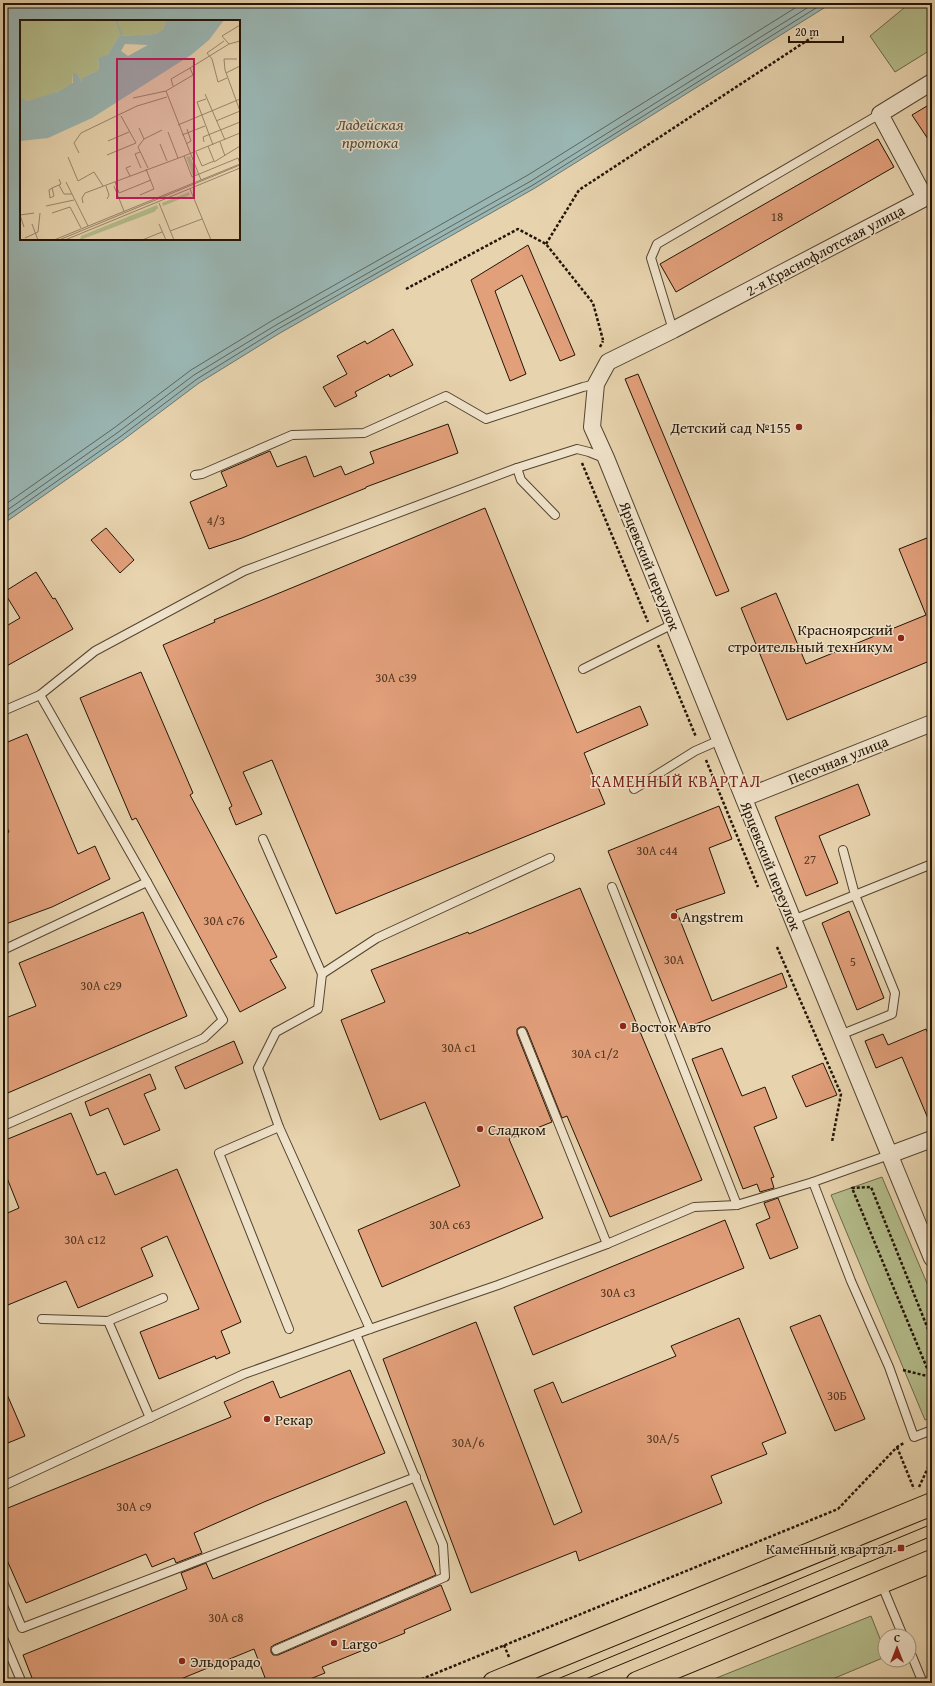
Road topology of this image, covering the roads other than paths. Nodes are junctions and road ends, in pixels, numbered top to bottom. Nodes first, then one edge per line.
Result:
1 (932, 82) edge
2 (880, 114) junction
3 (673, 330) junction
4 (608, 362) joint
5 (596, 384) junction
6 (606, 458) junction
7 (517, 468) junction
8 (195, 475) dead end
9 (555, 515) dead end
10 (673, 624) junction
11 (583, 669) dead end
12 (40, 695) junction
13 (3, 711) edge
14 (932, 723) edge
15 (720, 740) junction
16 (634, 789) dead end
17 (744, 798) junction
18 (263, 838) dead end
19 (843, 850) dead end
20 (550, 858) dead end
21 (932, 864) edge
22 (147, 882) junction
23 (612, 887) dead end
24 (855, 895) junction
25 (793, 920) junction
26 (3, 950) edge
27 (322, 974) junction
28 (522, 1032) dead end
29 (840, 1035) junction
30 (3, 1126) edge
31 (278, 1127) junction
32 (932, 1138) edge
33 (889, 1155) junction
34 (813, 1182) junction
35 (737, 1205) junction
36 (607, 1244) junction
37 (932, 1258) edge
38 (163, 1298) dead end
39 (42, 1319) dead end
40 (108, 1321) junction
41 (289, 1329) dead end
42 (370, 1329) junction
43 (356, 1334) junction
44 (150, 1418) junction
45 (932, 1430) edge
46 (416, 1477) junction
47 (3, 1486) edge
48 (932, 1504) edge
49 (932, 1561) edge
50 (3, 1582) edge
51 (880, 1583) junction
52 (900, 1628) edge
53 (3, 1638) edge
54 (276, 1650) dead end
55 (917, 1668) edge
56 (22, 1683) edge
57 (494, 1683) edge
58 (637, 1683) edge
59 (924, 1683) edge

1 - 2 street
2 - 3 lane
2 - 3 street, 2-я Краснофлотская улица
3 - 4 street, 2-я Краснофлотская улица
4 - 5 street, Ярцевский переулок
5 - 6 street, Ярцевский переулок
5 - 8 lane
6 - 7 lane
6 - 10 street, Ярцевский переулок
7 - 9 lane
7 - 12 lane
10 - 11 lane
10 - 15 street, Ярцевский переулок
12 - 13 lane
12 - 22 lane
14 - 17 street, Песочная улица
15 - 16 lane
15 - 17 street, Ярцевский переулок
17 - 25 street, Ярцевский переулок
18 - 27 lane
19 - 24 lane
20 - 27 lane
21 - 24 lane
22 - 26 lane
22 - 30 lane
23 - 35 lane
24 - 25 lane
24 - 29 lane
25 - 29 street, Ярцевский переулок
27 - 31 lane
28 - 36 lane
29 - 33 street, Ярцевский переулок
31 - 41 lane
31 - 42 lane
32 - 33 street
33 - 34 lane
33 - 37 street, Ярцевский переулок
34 - 35 lane
34 - 45 lane
35 - 36 lane
36 - 42 lane
38 - 40 lane
39 - 40 lane
40 - 44 lane
42 - 43 lane
43 - 44 lane
43 - 46 lane
44 - 47 lane
46 - 50 lane
46 - 54 lane
48 - 57 highway
49 - 51 highway
51 - 52 lane
51 - 58 highway
53 - 56 lane
55 - 59 lane

